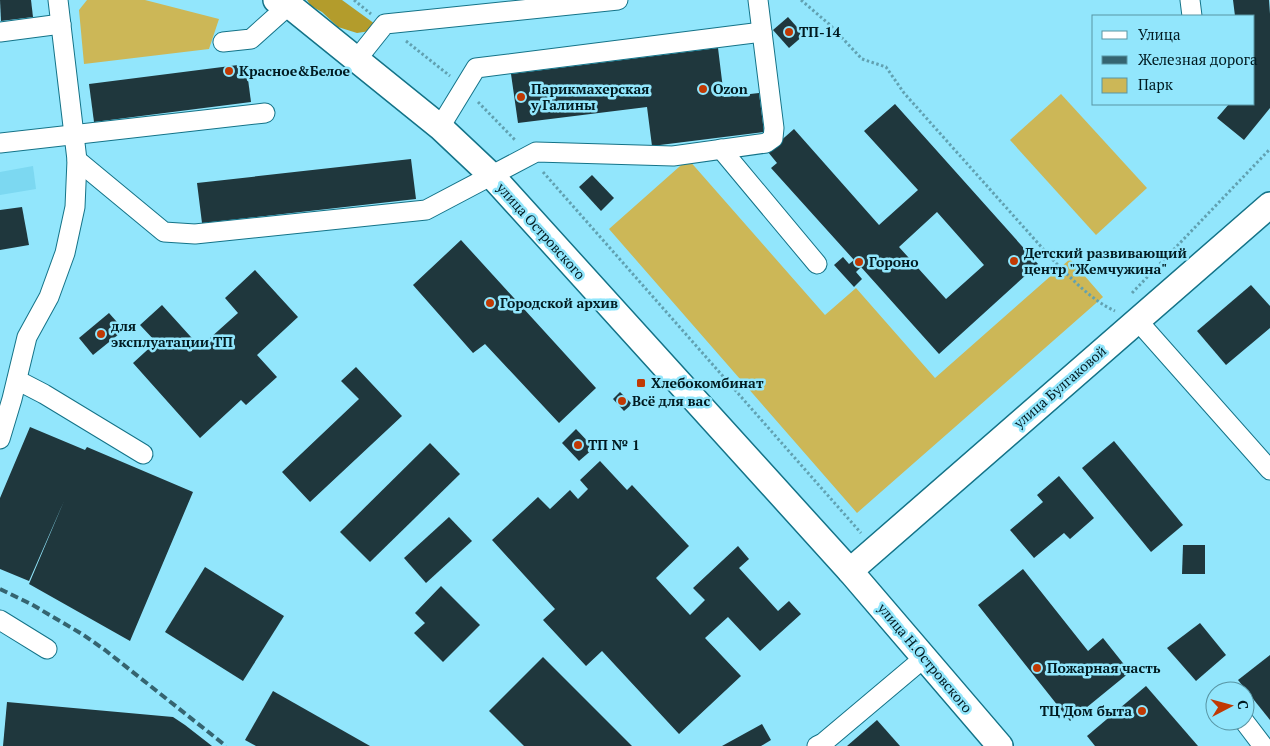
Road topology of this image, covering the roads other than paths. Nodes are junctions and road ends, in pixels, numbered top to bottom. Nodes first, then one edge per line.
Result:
1 (58, 0) edge
2 (618, 0) edge
3 (758, 0) edge
4 (1190, 0) edge
5 (284, 1) edge
6 (1192, 15) edge
7 (61, 24) junction
8 (0, 32) edge
9 (762, 32) junction
10 (223, 42) dead end
11 (357, 59) junction
12 (265, 113) dead end
13 (440, 127) junction
14 (74, 135) junction
15 (0, 143) edge
16 (721, 149) junction
17 (77, 160) junction
18 (492, 176) junction
19 (1270, 205) edge
20 (817, 264) dead end
21 (1129, 307) junction
22 (17, 380) junction
23 (6, 400) edge
24 (0, 439) edge
25 (143, 454) dead end
26 (1270, 470) edge
27 (850, 571) junction
28 (0, 620) edge
29 (47, 649) dead end
30 (924, 658) junction
31 (1252, 731) edge
32 (818, 746) edge
33 (1000, 746) edge
34 (1263, 746) edge

1 - 7 street
2 - 11 street
3 - 9 street
4 - 6 street
5 - 10 street
5 - 11 main road, улица Островского
7 - 8 street
7 - 14 street
9 - 13 street
9 - 16 street
11 - 13 main road, улица Островского
12 - 14 street
13 - 18 main road, улица Островского
14 - 15 street
14 - 17 street
16 - 18 street
16 - 20 street
17 - 18 street
17 - 22 street
18 - 27 main road, улица Островского
19 - 21 main road, улица Булгаковой
21 - 26 street
21 - 27 main road, улица Булгаковой
22 - 23 street
22 - 25 street
23 - 24 street
27 - 30 main road, улица Н.Островского
28 - 29 street
30 - 32 street
30 - 33 main road, улица Н.Островского
31 - 34 street

